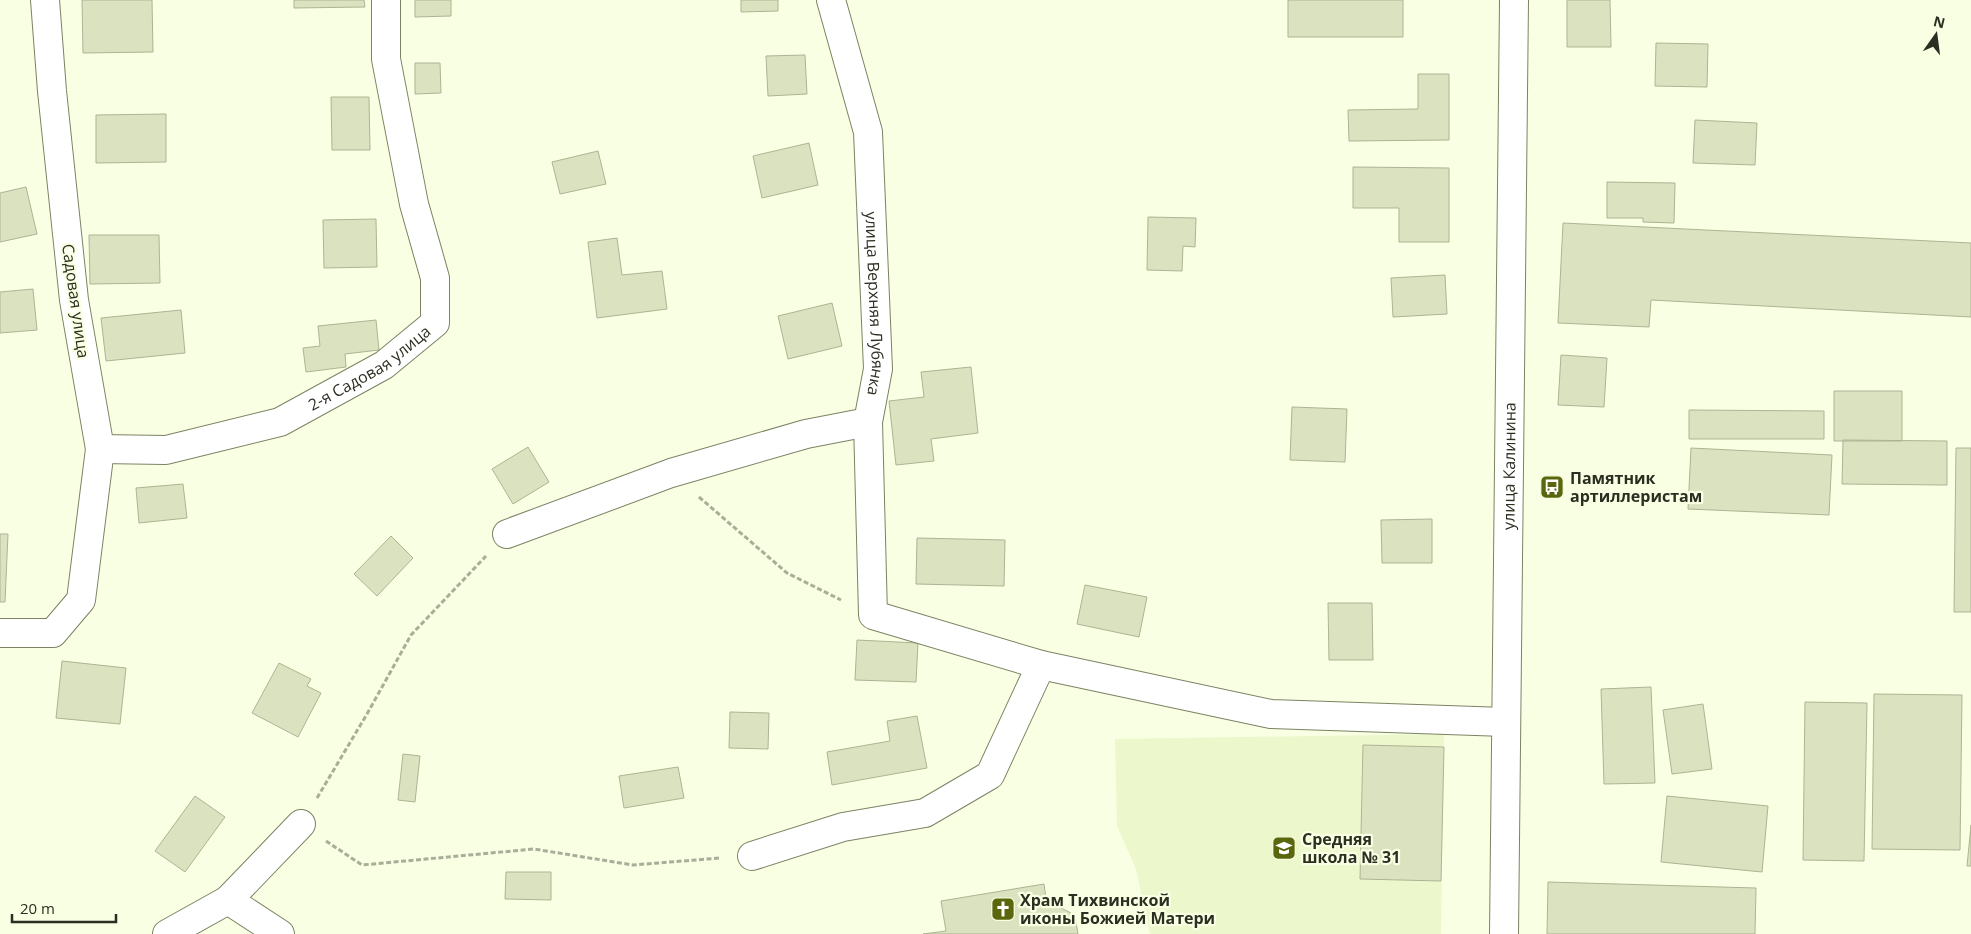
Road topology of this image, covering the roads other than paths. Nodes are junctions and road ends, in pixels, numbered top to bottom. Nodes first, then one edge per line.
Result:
1 (45, 0) edge
2 (386, 0) edge
3 (831, 0) edge
4 (1514, 0) edge
5 (868, 422) junction
6 (100, 449) junction
7 (507, 534) road end
8 (0, 633) edge
9 (1041, 665) junction
10 (1505, 722) junction
11 (301, 824) road end
12 (752, 856) road end
13 (228, 900) junction
14 (167, 934) edge
15 (280, 934) edge
16 (1504, 934) edge

1 - 6 street, Садовая улица
2 - 6 street, 2-я Садовая улица
3 - 5 street, улица Верхняя Лубянка
4 - 10 street, улица Калинина
5 - 7 street
5 - 9 street, улица Верхняя Лубянка
6 - 8 street, Садовая улица
9 - 10 street
9 - 12 street
10 - 16 street, улица Калинина
11 - 13 street
13 - 14 street
13 - 15 street

